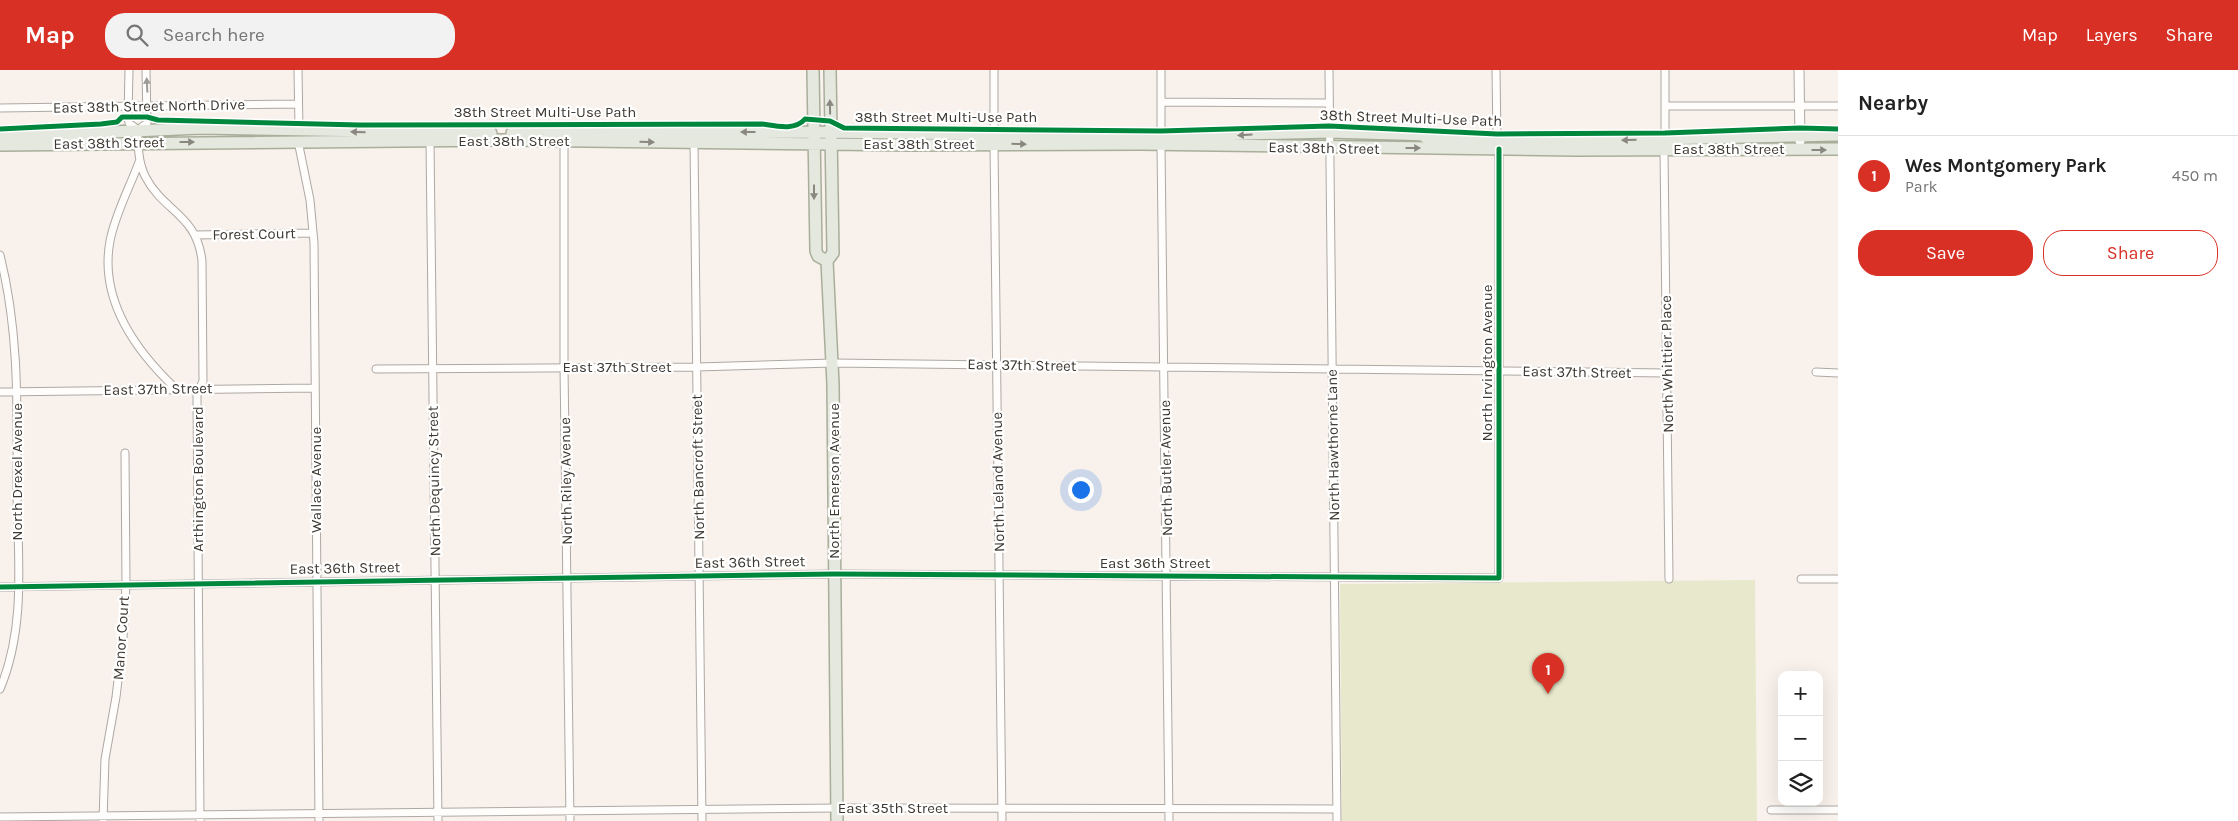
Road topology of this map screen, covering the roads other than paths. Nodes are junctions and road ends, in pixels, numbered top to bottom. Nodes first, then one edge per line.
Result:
1 (129, 70) edge
2 (146, 70) edge
3 (298, 70) edge
4 (813, 70) edge
5 (830, 70) edge
6 (994, 70) edge
7 (1161, 70) edge
8 (1329, 70) edge
9 (1496, 70) edge
10 (1665, 70) edge
11 (1799, 70) edge
12 (1162, 102) junction
13 (1329, 103) junction
14 (298, 104) junction
15 (148, 105) junction
16 (129, 106) junction
17 (1665, 106) junction
18 (1800, 106) junction
19 (1838, 106) edge
20 (0, 108) edge
21 (1329, 132) junction
22 (138, 134) junction
23 (299, 135) junction
24 (1800, 135) junction
25 (1838, 135) edge
26 (0, 137) edge
27 (814, 137) junction
28 (830, 138) junction
29 (994, 139) junction
30 (1161, 140) junction
31 (430, 141) junction
32 (564, 141) junction
33 (694, 142) junction
34 (1498, 144) junction
35 (1665, 144) junction
36 (0, 145) edge
37 (1329, 148) junction
38 (1800, 149) junction
39 (1838, 150) edge
40 (140, 162) junction
41 (313, 233) junction
42 (195, 235) junction
43 (0, 255) edge
44 (827, 261) junction
45 (833, 363) junction
46 (996, 364) junction
47 (697, 367) junction
48 (433, 368) junction
49 (564, 368) junction
50 (1164, 368) junction
51 (376, 369) dead end
52 (1332, 369) junction
53 (1499, 371) junction
54 (1816, 372) dead end
55 (1667, 373) junction
56 (1838, 373) edge
57 (175, 388) junction
58 (200, 388) junction
59 (316, 388) junction
60 (16, 391) junction
61 (0, 392) edge
62 (125, 453) dead end
63 (834, 574) junction
64 (999, 575) junction
65 (699, 576) junction
66 (1167, 576) junction
67 (567, 577) junction
68 (1334, 577) junction
69 (1500, 578) joint
70 (435, 579) junction
71 (1670, 579) dead end
72 (1801, 579) dead end
73 (1838, 579) edge
74 (316, 581) junction
75 (198, 582) junction
76 (126, 584) junction
77 (18, 586) junction
78 (0, 587) edge
79 (0, 689) edge
80 (837, 808) junction
81 (1002, 808) junction
82 (1169, 808) junction
83 (1336, 809) junction
84 (702, 810) junction
85 (1771, 810) dead end
86 (1838, 810) edge
87 (569, 811) junction
88 (438, 813) junction
89 (0, 816) edge
90 (103, 818) edge
91 (200, 818) edge
92 (319, 818) edge
93 (438, 821) edge
94 (570, 821) edge
95 (702, 821) edge
96 (837, 821) edge
97 (1002, 821) edge
98 (1169, 821) edge
99 (1337, 821) edge

1 - 16 street, Arthington Boulevard
15 -> 2 street
3 - 14 street, Wallace Avenue
4 - 27 main road, North Emerson Avenue
28 -> 5 main road, North Emerson Avenue
6 - 29 street, North Leland Avenue
7 - 12 street, North Butler Avenue
8 - 13 street, North Hawthorne Lane
9 - 34 street, North Irvington Avenue
10 - 17 street, North Whittier Place
11 - 18 street
12 - 13 street
12 - 30 street, North Butler Avenue
13 - 21 street, North Hawthorne Lane
14 - 15 street, East 38th Street North Drive
14 - 23 street, Wallace Avenue
15 - 16 street, East 38th Street North Drive
15 - 22 street
16 - 20 street, East 38th Street North Drive
16 - 22 street, Arthington Boulevard
17 - 18 street
17 - 35 street, North Whittier Place
18 - 19 street
18 - 24 street
21 -> 30 main road, East 38th Street
21 - 34 main road, East 38th Street
21 - 37 street, North Hawthorne Lane
22 - 23 main road, East 38th Street
22 - 26 main road, East 38th Street
22 - 36 main road, East 38th Street
22 - 40 street, Arthington Boulevard
27 -> 23 main road, East 38th Street
23 - 31 main road, East 38th Street
23 - 41 street, Wallace Avenue
24 - 25 main road, East 38th Street
24 - 35 main road, East 38th Street
24 - 38 street
27 - 28 main road, East 38th Street
27 - 33 main road, East 38th Street
27 -> 44 main road, North Emerson Avenue
28 - 29 main road, East 38th Street
28 - 44 main road, North Emerson Avenue
29 - 30 main road, East 38th Street
29 - 46 street, North Leland Avenue
30 - 37 main road, East 38th Street
30 - 50 street, North Butler Avenue
31 - 32 main road, East 38th Street
31 - 48 street, North Dequincy Street
32 -> 33 main road, East 38th Street
32 - 49 street, North Riley Avenue
33 - 47 street, North Bancroft Street
34 - 35 main road, East 38th Street
37 -> 34 main road, East 38th Street
34 - 53 street, North Irvington Avenue
35 - 38 main road, East 38th Street
35 - 55 street, North Whittier Place
37 - 52 street, North Hawthorne Lane
38 -> 39 main road, East 38th Street
40 - 42 street, Arthington Boulevard
40 - 57 street
41 - 42 street, Forest Court
41 - 59 street, Wallace Avenue
42 - 58 street, Arthington Boulevard
43 - 60 street, North Drexel Avenue
44 - 45 main road, North Emerson Avenue
45 - 46 street, East 37th Street
45 - 47 street, East 37th Street
45 - 63 main road, North Emerson Avenue
46 - 50 street, East 37th Street
46 - 64 street, North Leland Avenue
47 - 49 street, East 37th Street
47 - 65 street, North Bancroft Street
48 - 49 street, East 37th Street
48 - 51 street, East 37th Street
48 - 70 street, North Dequincy Street
49 - 67 street, North Riley Avenue
50 - 52 street, East 37th Street
50 - 66 street, North Butler Avenue
52 - 53 street, East 37th Street
52 - 68 street, North Hawthorne Lane
53 - 55 street, East 37th Street
53 - 69 street, North Irvington Avenue
54 - 56 street
55 - 71 street, North Whittier Place
57 - 58 street, East 37th Street
57 - 60 street, East 37th Street
58 - 59 street, East 37th Street
58 - 75 street, Arthington Boulevard
59 - 74 street, Wallace Avenue
60 - 61 street, East 37th Street
60 - 77 street, North Drexel Avenue
62 - 76 street, Manor Court
63 - 64 street, East 36th Street
63 - 65 street, East 36th Street
63 - 80 main road, North Emerson Avenue
64 - 66 street, East 36th Street
64 - 81 street, North Leland Avenue
65 - 67 street, East 36th Street
65 - 84 street, North Bancroft Street
66 - 68 street, East 36th Street
66 - 82 street, North Butler Avenue
67 - 70 street, East 36th Street
67 - 87 street, North Riley Avenue
68 - 69 street, East 36th Street
68 - 83 street, North Hawthorne Lane
70 - 74 street, East 36th Street
70 - 88 street, North Dequincy Street
72 - 73 street
74 - 75 street, East 36th Street
74 - 92 street, Wallace Avenue
75 - 76 street, East 36th Street
75 - 91 street, Arthington Boulevard
76 - 77 street, East 36th Street
76 - 90 street, Manor Court
77 - 78 street, East 36th Street
77 - 79 street, North Drexel Avenue
80 - 81 street, East 35th Street
80 - 84 street, East 35th Street
80 - 96 main road, North Emerson Avenue
81 - 82 street, East 35th Street
81 - 97 street, North Leland Avenue
82 - 83 street, East 35th Street
82 - 98 street, North Butler Avenue
83 - 99 street, North Hawthorne Lane
84 - 87 street, East 35th Street
84 - 95 street, North Bancroft Street
85 - 86 street
87 - 88 street, East 35th Street
87 - 94 street, North Riley Avenue
88 - 92 street, East 35th Street
88 - 93 street, North Dequincy Street
89 - 90 street, East 35th Street
90 - 91 street, East 35th Street
91 - 92 street, East 35th Street

